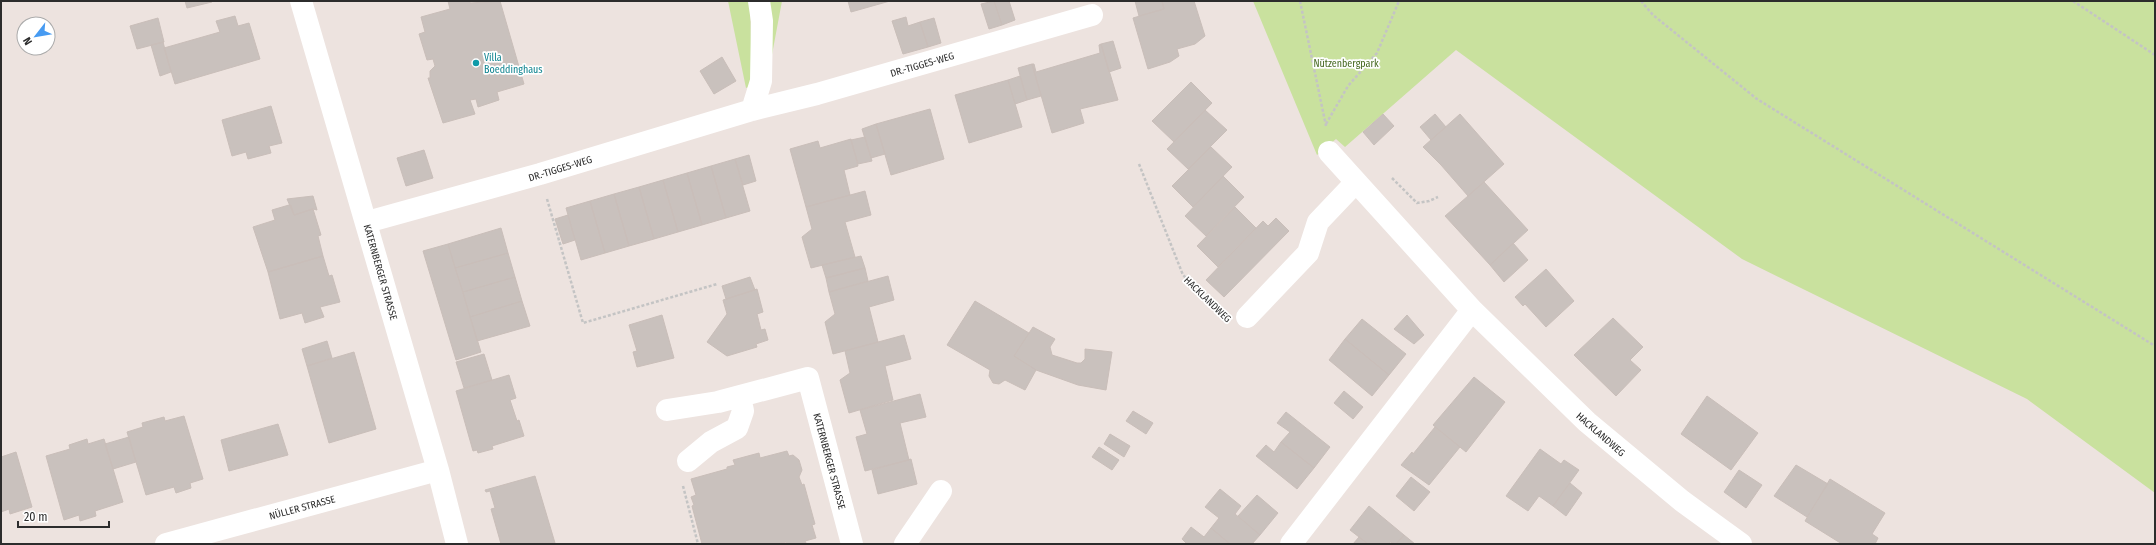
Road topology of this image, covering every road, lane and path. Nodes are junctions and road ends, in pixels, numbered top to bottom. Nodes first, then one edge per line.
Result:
1 (301, 1) edge
2 (759, 1) edge
3 (1300, 1) edge
4 (1399, 1) edge
5 (1641, 1) edge
6 (2073, 1) edge
7 (1092, 16) dead end
8 (2155, 55) edge
9 (752, 110) junction
10 (1326, 124) junction
11 (1329, 152) joint
12 (1139, 164) dead end
13 (540, 174) junction
14 (1356, 182) junction
15 (367, 222) junction
16 (717, 284) dead end
17 (1472, 310) junction
18 (1247, 317) joint
19 (2155, 346) edge
20 (740, 396) junction
21 (667, 410) dead end
22 (688, 461) joint
23 (438, 470) junction
24 (941, 491) dead end
25 (166, 544) edge
26 (457, 544) edge
27 (698, 544) edge
28 (852, 544) edge
29 (905, 544) edge
30 (1291, 544) edge
31 (1741, 544) edge

1 - 15 street, KATERNBERGER STRASSE
2 - 9 street
3 - 10 path
4 - 10 path
5 - 19 path
6 - 8 path
7 - 9 street, DR.-TIGGES-WEG
9 - 13 street, DR.-TIGGES-WEG
10 - 11 path
11 - 14 street, HACKLANDWEG
12 - 18 path, HACKLANDWEG
13 - 15 street, DR.-TIGGES-WEG
13 - 16 path
14 - 17 street, HACKLANDWEG
14 - 18 street, HACKLANDWEG
15 - 23 street, KATERNBERGER STRASSE
17 - 30 street
17 - 31 street, HACKLANDWEG
20 - 21 street
20 - 22 street
20 - 28 street, KATERNBERGER STRASSE
22 - 27 path
23 - 25 street, NÜLLER STRASSE
23 - 26 street, KATERNBERGER STRASSE
24 - 29 street

